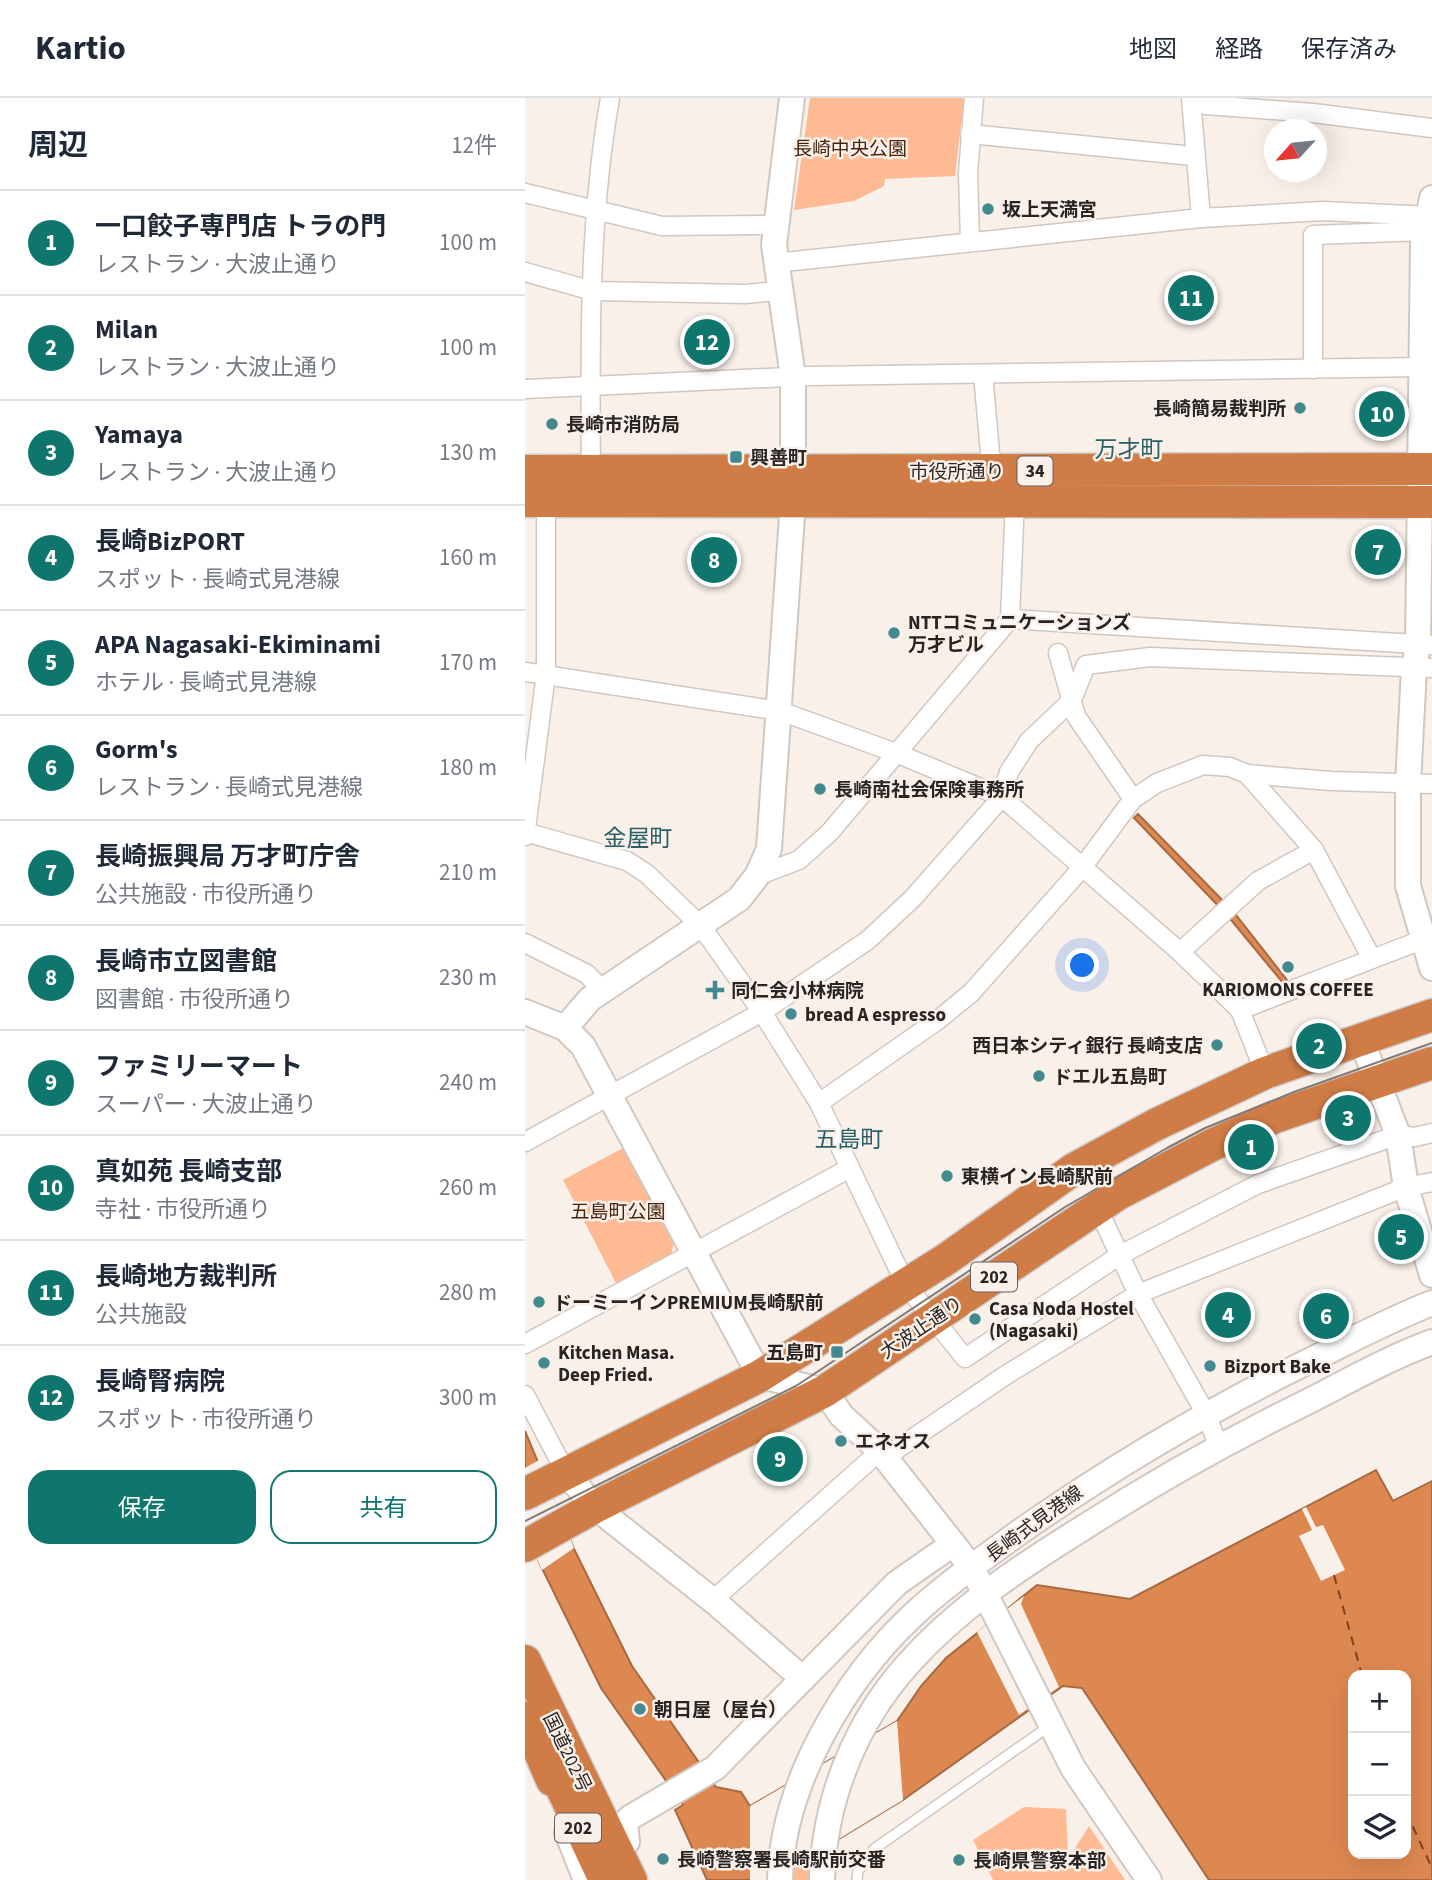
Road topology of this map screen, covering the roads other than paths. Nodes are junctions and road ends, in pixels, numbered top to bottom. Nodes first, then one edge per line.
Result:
1 (610, 98) edge
2 (792, 98) edge
3 (974, 98) edge
4 (1192, 98) edge
5 (1432, 128) edge
6 (970, 134) junction
7 (1193, 156) junction
8 (525, 193) edge
9 (598, 211) junction
10 (1429, 215) edge
11 (1201, 218) junction
12 (776, 225) junction
13 (970, 240) junction
14 (775, 263) junction
15 (525, 272) edge
16 (593, 291) junction
17 (779, 291) junction
18 (1422, 367) junction
19 (1313, 369) junction
20 (983, 374) junction
21 (793, 377) junction
22 (590, 387) junction
23 (525, 389) edge
24 (794, 469) junction
25 (1426, 469) edge
26 (525, 471) edge
27 (591, 486) junction
28 (999, 491) junction
29 (536, 501) edge
30 (793, 501) junction
31 (1426, 501) edge
32 (1010, 619) junction
33 (1058, 653) dead end
34 (1424, 657) edge
35 (525, 671) edge
36 (546, 674) junction
37 (1072, 700) junction
38 (780, 711) junction
39 (896, 753) junction
40 (1247, 774) junction
41 (1420, 784) edge
42 (1002, 797) junction
43 (1133, 799) junction
44 (526, 833) edge
45 (1314, 850) junction
46 (1081, 869) junction
47 (757, 876) junction
48 (701, 926) junction
49 (1427, 938) edge
50 (525, 943) edge
51 (1180, 952) junction
52 (1371, 957) junction
53 (1432, 968) edge
54 (603, 991) junction
55 (1240, 1010) junction
56 (525, 1012) edge
57 (762, 1012) junction
58 (1432, 1015) edge
59 (565, 1028) junction
60 (1361, 1039) junction
61 (1432, 1063) edge
62 (1265, 1073) junction
63 (1375, 1080) junction
64 (610, 1095) junction
65 (819, 1103) junction
66 (1432, 1133) edge
67 (1398, 1135) junction
68 (525, 1142) edge
69 (850, 1168) junction
70 (1432, 1182) edge
71 (1406, 1187) junction
72 (1097, 1207) junction
73 (695, 1252) junction
74 (1120, 1255) junction
75 (1432, 1275) edge
76 (907, 1285) junction
77 (1138, 1294) junction
78 (1432, 1303) edge
79 (936, 1318) junction
80 (1432, 1342) edge
81 (525, 1344) edge
82 (760, 1376) junction
83 (825, 1391) junction
84 (525, 1395) edge
85 (1206, 1414) junction
86 (1219, 1447) junction
87 (882, 1455) junction
88 (559, 1476) junction
89 (525, 1494) edge
90 (583, 1514) junction
91 (953, 1544) junction
92 (525, 1546) edge
93 (972, 1568) junction
94 (986, 1593) junction
95 (713, 1600) junction
96 (525, 1661) edge
97 (803, 1679) junction
98 (525, 1718) edge
99 (1052, 1724) junction
100 (552, 1780) junction
101 (617, 1824) junction
102 (586, 1880) edge
103 (594, 1880) edge
104 (607, 1880) edge
105 (631, 1880) edge
106 (646, 1880) edge
107 (780, 1880) edge
108 (822, 1880) edge
109 (857, 1880) edge
110 (1149, 1880) edge

1 - 9 street
2 - 12 street
3 - 6 street
4 - 5 street
4 - 7 street
6 - 7 street
6 - 13 street
7 - 11 street
8 - 9 street
9 - 12 street
9 - 16 street
10 - 11 street
10 - 18 street
10 - 19 street
11 - 13 street
12 - 14 street
13 - 14 street
14 - 17 street
15 - 16 street
16 - 17 street
16 - 22 street
17 - 21 street
18 - 19 street
18 - 25 street
19 - 20 street
20 - 21 street
20 - 28 street
21 - 22 street
21 - 24 street
22 - 23 street
22 - 27 street
24 - 27 highway, 市役所通り / 34
24 - 28 highway, 市役所通り / 34
24 - 30 street
25 - 28 highway, 市役所通り / 34
25 - 31 street
26 - 27 highway, 市役所通り / 34
27 - 29 highway, 市役所通り / 34
27 - 30 highway, 市役所通り / 34
28 - 30 highway, 市役所通り / 34
28 - 31 highway, 市役所通り / 34
28 - 32 street
29 - 36 street
30 - 38 street
31 - 34 street
32 - 34 street
32 - 39 street
33 - 37 street
34 - 37 street
34 - 41 street
35 - 36 street
36 - 38 street
36 - 44 street
37 - 42 street
37 - 43 street
38 - 39 street
38 - 47 street
39 - 42 street
39 - 47 street
40 - 41 street
40 - 43 street
40 - 45 street
41 - 49 street
42 - 46 street
42 - 57 street
43 - 46 street
44 - 48 street
45 - 51 street
45 - 52 street
46 - 51 street
46 - 65 street
47 - 48 street
48 - 54 street
48 - 57 street
49 - 52 street
49 - 53 street
50 - 54 street
51 - 55 street
52 - 55 street
54 - 59 street
55 - 62 street
56 - 59 street
57 - 64 street
57 - 65 street
58 - 60 highway, 202
59 - 64 street
60 - 62 highway, 202
60 - 63 street
61 - 63 highway, 大波止通り / 202
62 - 76 highway, 202
63 - 67 street
63 - 72 highway, 大波止通り / 202
64 - 68 street
64 - 73 street
65 - 69 street
66 - 67 street
67 - 71 street
67 - 74 street
69 - 73 street
69 - 76 street
70 - 71 street
71 - 75 street
71 - 77 street
72 - 74 street
72 - 79 highway, 大波止通り / 202
73 - 81 street
73 - 82 street
74 - 77 street
74 - 79 street
76 - 79 street
76 - 82 highway, 202
77 - 85 street
77 - 87 street
78 - 85 street, 長崎式見港線
79 - 83 highway, 大波止通り / 202
80 - 86 street, 長崎式見港線
82 - 83 street
82 - 88 highway, 202
83 - 87 street
83 - 90 highway, 大波止通り / 202
84 - 88 street
85 - 86 street
85 - 93 street, 長崎式見港線
86 - 94 street, 長崎式見港線
87 - 91 street
87 - 95 street
88 - 89 highway, 202
88 - 90 street
90 - 92 highway, 大波止通り / 202
90 - 95 street
91 - 93 street
91 - 97 street
93 - 94 street
93 - 107 street, 長崎式見港線
94 - 99 street
94 - 108 street, 長崎式見港線
95 - 97 street
96 - 101 highway, 国道202号 / 202
97 - 101 street
98 - 100 highway, 国道202号 / 202
99 - 109 lane
99 - 110 street
100 - 101 highway, 国道202号 / 202
100 - 102 street
101 - 103 street
101 - 104 highway, 国道202号 / 202
101 - 105 highway, 国道202号 / 202
101 - 106 street

